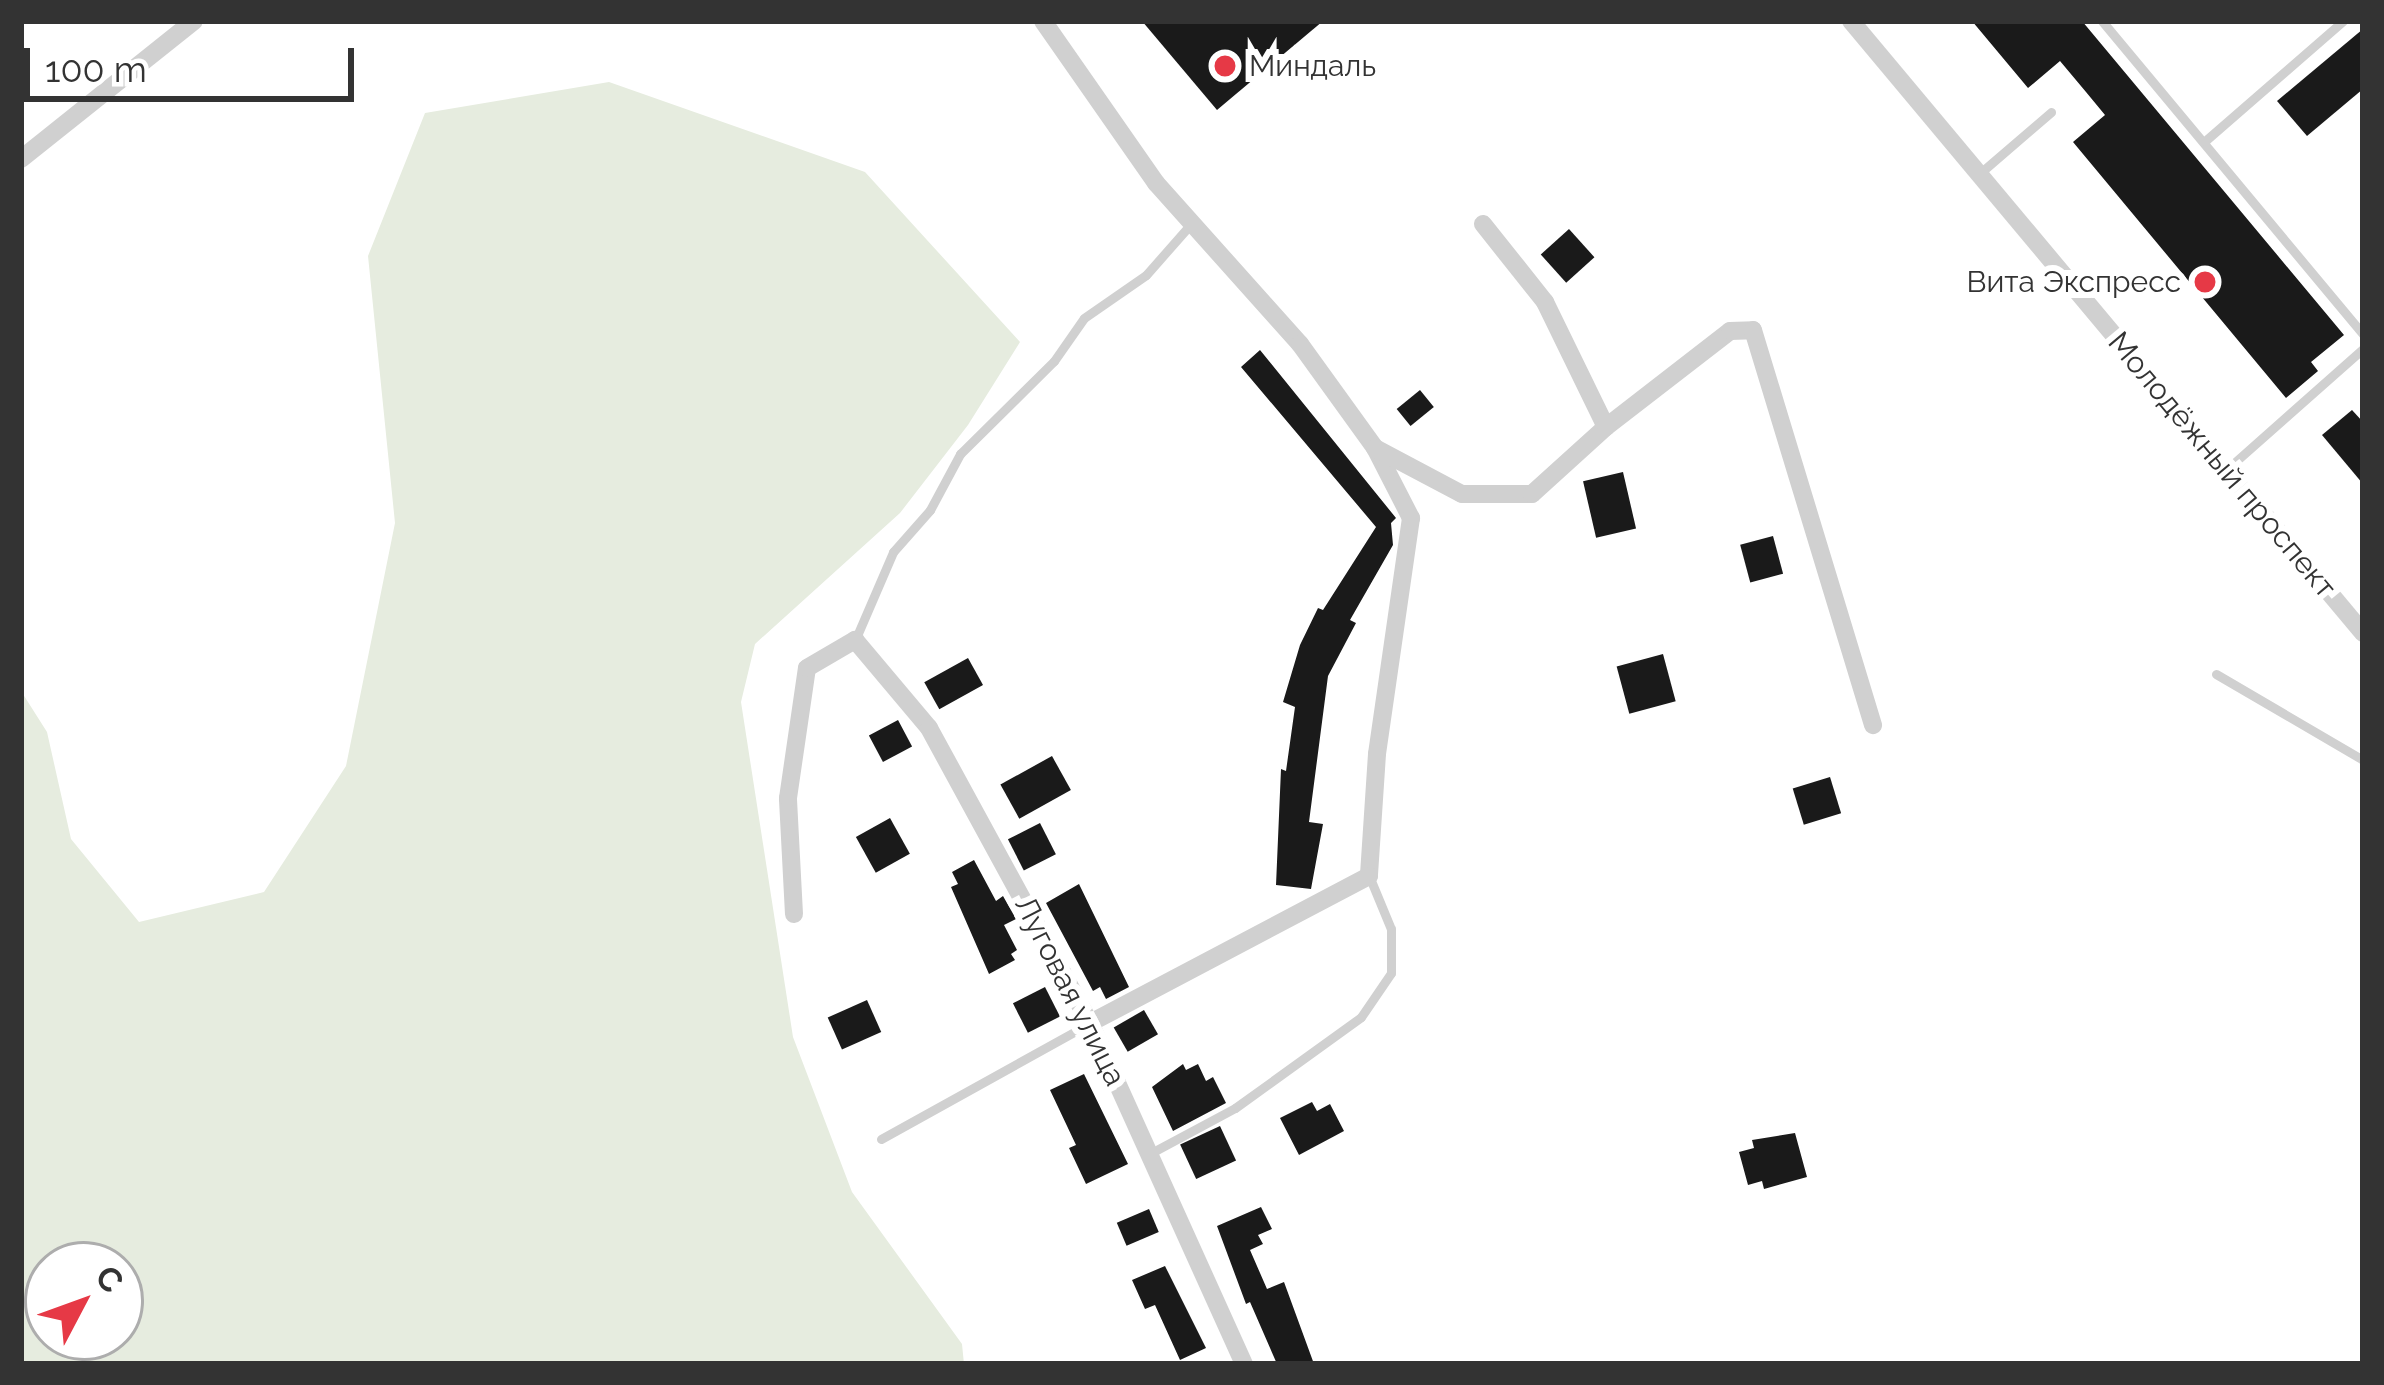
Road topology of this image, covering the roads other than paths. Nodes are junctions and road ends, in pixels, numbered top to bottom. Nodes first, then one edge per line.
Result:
1 (194, 21) edge
2 (1043, 21) edge
3 (1850, 21) edge
4 (2102, 21) edge
5 (2343, 21) edge
6 (2050, 112) dead end
7 (2205, 141) junction
8 (21, 159) edge
9 (1979, 174) junction
10 (1483, 224) dead end
11 (1190, 225) junction
12 (2363, 334) edge
13 (2363, 349) edge
14 (1606, 427) junction
15 (1375, 448) junction
16 (2226, 470) junction
17 (2363, 633) edge
18 (855, 640) junction
19 (2216, 674) dead end
20 (1873, 725) dead end
21 (2363, 760) edge
22 (1369, 876) junction
23 (794, 914) dead end
24 (1090, 1023) junction
25 (881, 1138) dead end
26 (1151, 1153) junction
27 (1244, 1364) edge

1 - 8 street
2 - 11 street
3 - 9 street, Молодёжный проспект
4 - 7 lane
5 - 7 lane
6 - 9 lane
7 - 12 lane
9 - 16 street, Молодёжный проспект
10 - 14 street
11 - 15 street
11 - 18 lane
13 - 16 lane
14 - 15 street
14 - 20 street
15 - 22 street
16 - 17 street, Молодёжный проспект
18 - 23 street
18 - 24 street, Луговая улица
19 - 21 lane
22 - 24 street
22 - 26 lane
24 - 25 lane
24 - 26 street, Луговая улица
26 - 27 street, Луговая улица

